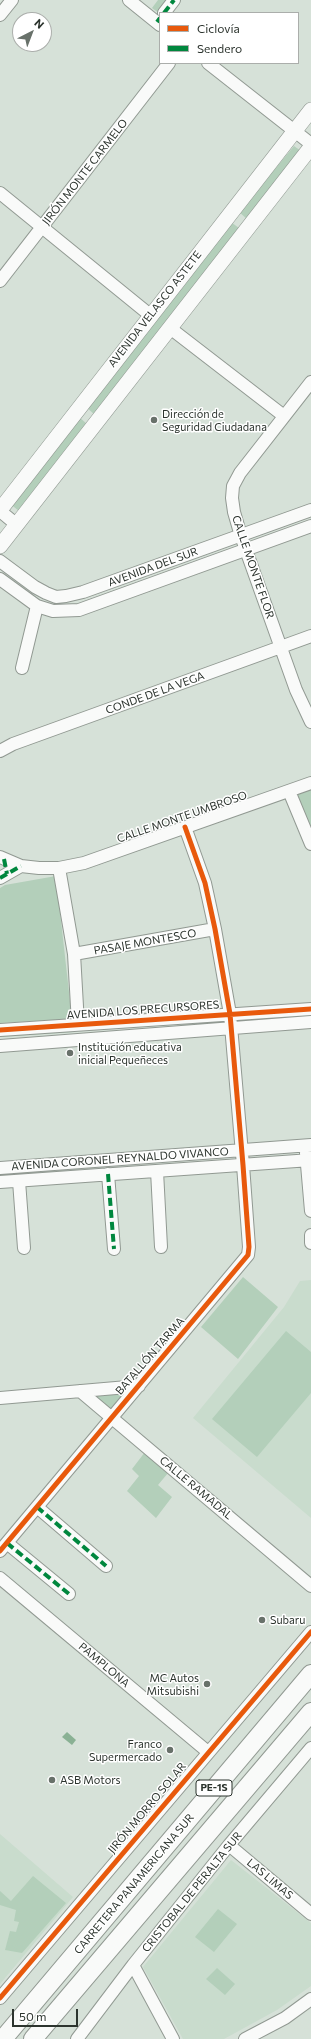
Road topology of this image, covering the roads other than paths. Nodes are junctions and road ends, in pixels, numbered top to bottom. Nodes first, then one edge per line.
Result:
1 (12, 0) edge
2 (129, 0) edge
3 (174, 0) edge
4 (165, 12) edge
5 (0, 15) edge
6 (159, 18) edge
7 (168, 64) edge
8 (209, 64) edge
9 (311, 110) edge
10 (294, 132) junction
11 (311, 146) edge
12 (0, 193) edge
13 (229, 213) junction
14 (43, 228) junction
15 (248, 228) junction
16 (0, 281) edge
17 (150, 315) junction
18 (170, 328) junction
19 (311, 382) edge
20 (78, 409) junction
21 (284, 416) junction
22 (96, 424) junction
23 (0, 510) edge
24 (311, 510) edge
25 (17, 525) junction
26 (311, 526) edge
27 (241, 536) junction
28 (0, 546) edge
29 (246, 550) junction
30 (0, 561) edge
31 (0, 579) edge
32 (37, 606) junction
33 (311, 636) edge
34 (281, 646) junction
35 (22, 668) dead end
36 (311, 722) edge
37 (0, 751) edge
38 (311, 783) edge
39 (289, 791) junction
40 (185, 827) junction
41 (311, 844) edge
42 (2, 858) edge
43 (21, 866) junction
44 (59, 868) junction
45 (3, 876) edge
46 (215, 929) junction
47 (74, 954) junction
48 (311, 1009) edge
49 (230, 1014) junction
50 (311, 1022) edge
51 (78, 1024) junction
52 (231, 1027) junction
53 (0, 1030) edge
54 (0, 1046) edge
55 (308, 1145) edge
56 (242, 1150) junction
57 (309, 1160) edge
58 (87, 1162) junction
59 (244, 1165) junction
60 (0, 1168) edge
61 (157, 1171) junction
62 (108, 1174) junction
63 (88, 1176) junction
64 (19, 1181) junction
65 (0, 1182) edge
66 (311, 1211) edge
67 (311, 1234) edge
68 (311, 1243) edge
69 (161, 1247) dead end
70 (24, 1248) dead end
71 (114, 1248) dead end
72 (139, 1386) junction
73 (80, 1391) junction
74 (0, 1398) edge
75 (111, 1417) junction
76 (37, 1507) junction
77 (3, 1547) edge
78 (106, 1566) dead end
79 (0, 1578) edge
80 (311, 1586) edge
81 (69, 1594) dead end
82 (311, 1632) edge
83 (311, 1674) edge
84 (311, 1712) edge
85 (311, 1748) edge
86 (208, 1752) junction
87 (306, 1762) edge
88 (229, 1845) junction
89 (311, 1914) edge
90 (133, 1965) junction
91 (0, 1998) edge
92 (311, 1999) edge
93 (3, 2039) edge
94 (33, 2039) edge
95 (77, 2039) edge
96 (173, 2039) edge
97 (245, 2039) edge

1 - 5 street
2 - 6 street
3 - 4 street
7 - 14 street, JIRÓN MONTE CARMELO
8 - 10 street
9 - 10 main road, AVENIDA VELASCO ASTETE
10 - 11 street
10 - 13 main road, AVENIDA VELASCO ASTETE
11 - 15 main road
12 - 14 street
13 - 15 main road
13 - 17 main road, AVENIDA VELASCO ASTETE
14 - 16 street, JIRÓN MONTE CARMELO
14 - 17 street
15 - 18 main road
17 - 20 main road, AVENIDA VELASCO ASTETE
18 - 21 street
18 - 22 main road
19 - 21 street, CALLE MONTE FLOR
20 - 22 main road
20 - 23 main road, AVENIDA VELASCO ASTETE
21 - 27 street, CALLE MONTE FLOR
22 - 25 main road
23 - 25 street
24 - 27 street, AVENIDA DEL SUR
25 - 28 main road
26 - 29 street, AVENIDA DEL SUR
27 - 29 street, CALLE MONTE FLOR
27 - 30 street, AVENIDA DEL SUR
29 - 32 street, AVENIDA DEL SUR
29 - 34 street, CALLE MONTE FLOR
31 - 32 street, AVENIDA DEL SUR
32 - 35 street
33 - 34 street, CONDE DE LA VEGA
34 - 36 street, CALLE MONTE FLOR
34 - 37 street, CONDE DE LA VEGA
38 - 39 street, CALLE MONTE UMBROSO
39 - 40 street, CALLE MONTE UMBROSO
39 - 41 street
40 - 44 street, CALLE MONTE UMBROSO
40 - 46 street
42 - 43 street, CALLE MONTE UMBROSO
42 - 45 street
43 - 44 street, CALLE MONTE UMBROSO
43 - 45 street
44 - 47 street
46 - 47 street, PASAJE MONTESCO
46 - 49 street
47 - 51 street
48 - 49 street, AVENIDA LOS PRECURSORES
49 - 51 street, AVENIDA LOS PRECURSORES
49 - 52 street
50 - 52 street
51 - 53 street, AVENIDA LOS PRECURSORES
52 - 54 street
52 - 56 street, BATALLÓN TARMA
55 - 56 street, AVENIDA CORONEL REYNALDO VIVANCO
55 - 57 street
56 - 58 street, AVENIDA CORONEL REYNALDO VIVANCO
56 - 59 street, BATALLÓN TARMA
57 - 59 street, AVENIDA CORONEL REYNALDO VIVANCO
57 - 66 street
58 - 60 street, AVENIDA CORONEL REYNALDO VIVANCO
58 - 63 street
59 - 61 street, AVENIDA CORONEL REYNALDO VIVANCO
59 - 72 street, BATALLÓN TARMA
61 - 62 street, AVENIDA CORONEL REYNALDO VIVANCO
61 - 69 street
62 - 63 street, AVENIDA CORONEL REYNALDO VIVANCO
62 - 71 street
63 - 64 street, AVENIDA CORONEL REYNALDO VIVANCO
64 - 65 street, AVENIDA CORONEL REYNALDO VIVANCO
64 - 70 street
67 - 68 street
72 - 73 street
72 - 75 street, BATALLÓN TARMA
73 - 74 street
73 - 75 street, CALLE RAMADAL
75 - 76 street, BATALLÓN TARMA
75 - 80 street, CALLE RAMADAL
76 - 77 street, BATALLÓN TARMA
76 - 78 street
77 - 81 street
79 - 86 street, PAMPLONA
82 - 86 street, JIRÓN MORRO SOLAR
83 - 93 highway, CARRETERA PANAMERICANA SUR / PE-1S
84 - 94 highway, CARRETERA PANAMERICANA SUR / PE-1S
85 - 87 street, CRISTOBAL DE PERALTA SUR
86 - 91 street, JIRÓN MORRO SOLAR
87 - 88 street, CRISTOBAL DE PERALTA SUR
88 - 89 street, LAS LIMAS
88 - 90 street, CRISTOBAL DE PERALTA SUR
90 - 95 street, CRISTOBAL DE PERALTA SUR
90 - 96 street
92 - 97 street

